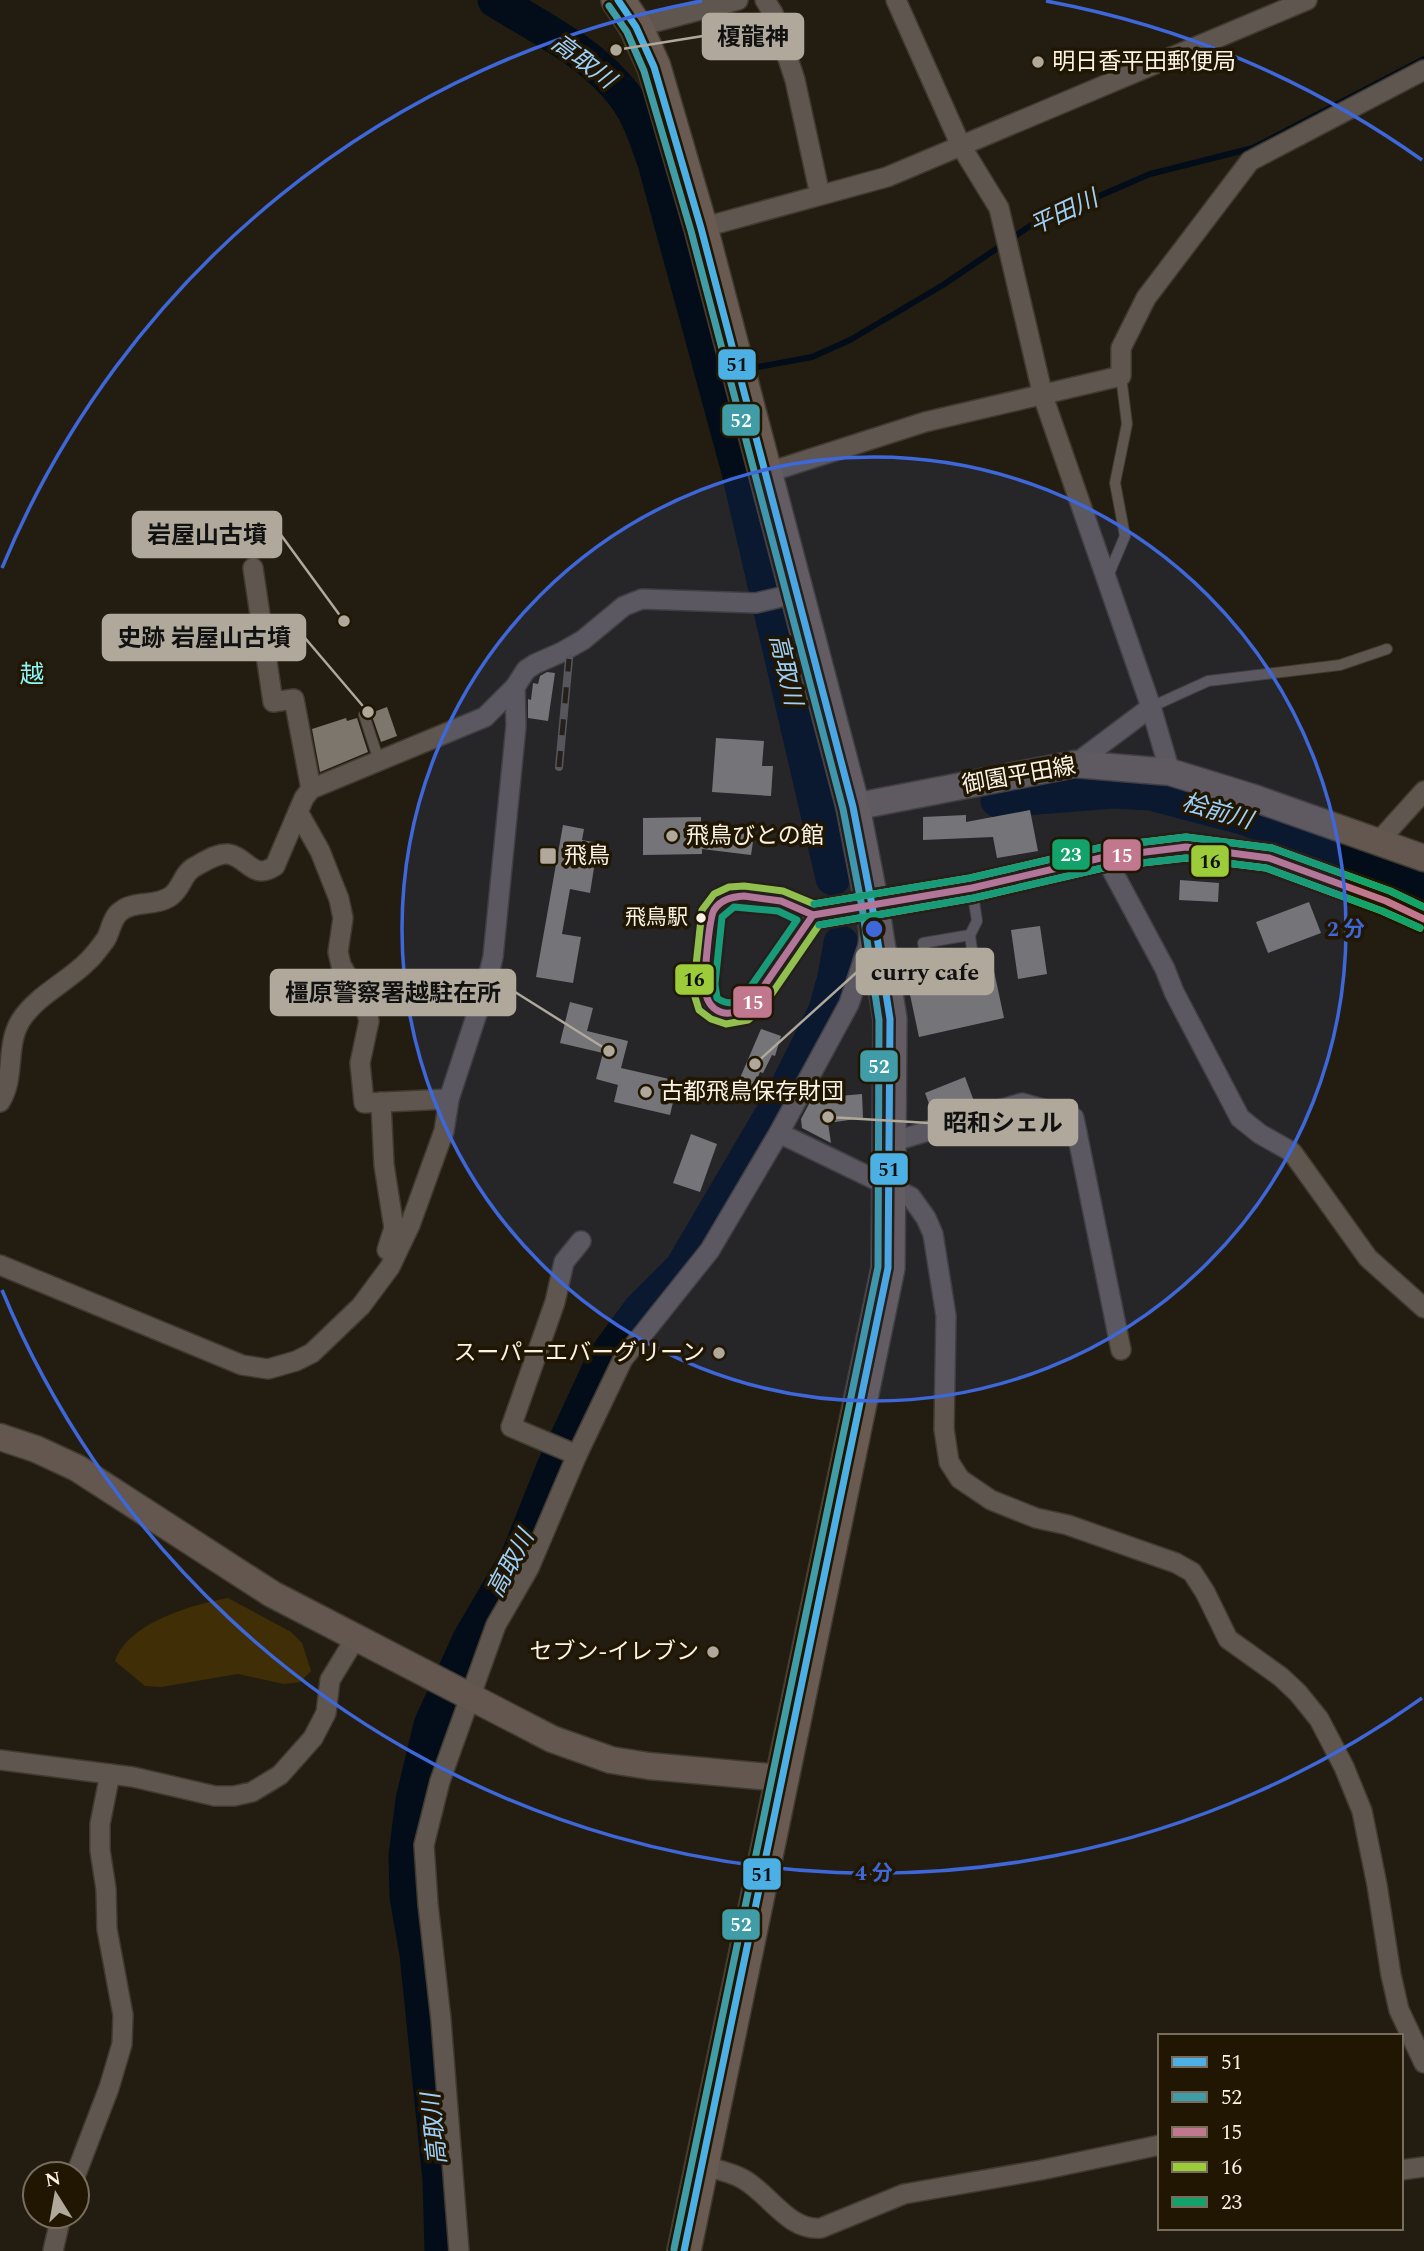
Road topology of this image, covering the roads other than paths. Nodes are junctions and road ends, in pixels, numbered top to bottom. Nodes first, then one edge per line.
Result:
1 (618, 0) edge
2 (738, 0) edge
3 (765, 0) edge
4 (896, 0) edge
5 (1307, 0) edge
6 (636, 27) junction
7 (1424, 70) edge
8 (961, 146) junction
9 (820, 195) junction
10 (701, 228) junction
11 (1121, 376) junction
12 (1043, 396) junction
13 (766, 473) junction
14 (253, 568) dead end
15 (1107, 580) junction
16 (798, 593) junction
17 (1387, 649) dead end
18 (514, 687) junction
19 (1151, 707) junction
20 (364, 715) dead end
21 (379, 761) junction
22 (1075, 764) junction
23 (1170, 772) junction
24 (311, 789) junction
25 (1424, 791) edge
26 (853, 807) junction
27 (298, 812) junction
28 (1378, 842) junction
29 (1105, 857) junction
30 (1424, 858) edge
31 (972, 888) junction
32 (872, 905) junction
33 (813, 915) junction
34 (1424, 919) edge
35 (970, 935) junction
36 (449, 1099) junction
37 (0, 1102) edge
38 (381, 1102) junction
39 (779, 1133) junction
40 (890, 1140) junction
41 (889, 1186) junction
42 (580, 1241) dead end
43 (0, 1265) edge
44 (390, 1267) junction
45 (1424, 1308) edge
46 (1121, 1350) dead end
47 (0, 1437) edge
48 (566, 1450) junction
49 (355, 1639) junction
50 (457, 1689) junction
51 (0, 1760) edge
52 (110, 1774) junction
53 (781, 1778) junction
54 (1424, 2063) edge
55 (1158, 2145) edge
56 (81, 2160) edge
57 (700, 2165) junction
58 (1424, 2167) edge
59 (1403, 2170) edge
60 (58, 2230) edge
61 (53, 2251) edge
62 (459, 2251) edge
63 (684, 2251) edge

1 - 6 highway
2 - 6 street
3 - 9 street
4 - 8 street
5 - 8 street
6 - 10 highway
7 - 11 street
8 - 9 street
8 - 12 street
9 - 10 street
10 - 13 highway
11 - 12 street
11 - 15 lane
12 - 13 street
12 - 15 street
13 - 16 highway
14 - 24 street
15 - 19 street
16 - 18 street
16 - 26 highway
17 - 19 lane
18 - 21 street
18 - 36 street
19 - 22 street
19 - 23 street
20 - 21 lane
21 - 24 street
22 - 23 main road, 御園平田線
22 - 26 main road, 御園平田線
23 - 28 main road, 御園平田線
24 - 27 street
25 - 28 street
26 - 32 highway
27 - 37 street
27 - 38 street
28 - 30 main road, 御園平田線
29 - 31 main road
29 - 34 main road
29 - 45 street
31 - 32 main road
31 - 35 lane
32 - 33 street
32 - 39 street
32 - 40 highway
33 - 33 street
35 - 35 lane
36 - 38 street
36 - 44 street
38 - 44 street
39 - 41 street
39 - 48 street
40 - 41 highway
40 - 46 street
41 - 53 highway
41 - 54 street
42 - 48 street
43 - 44 street
47 - 49 main road
48 - 50 street
49 - 50 main road
49 - 52 street
50 - 53 main road
50 - 62 street
51 - 52 street
52 - 56 street
53 - 57 highway
55 - 57 street
57 - 63 highway
58 - 59 street
60 - 61 street

